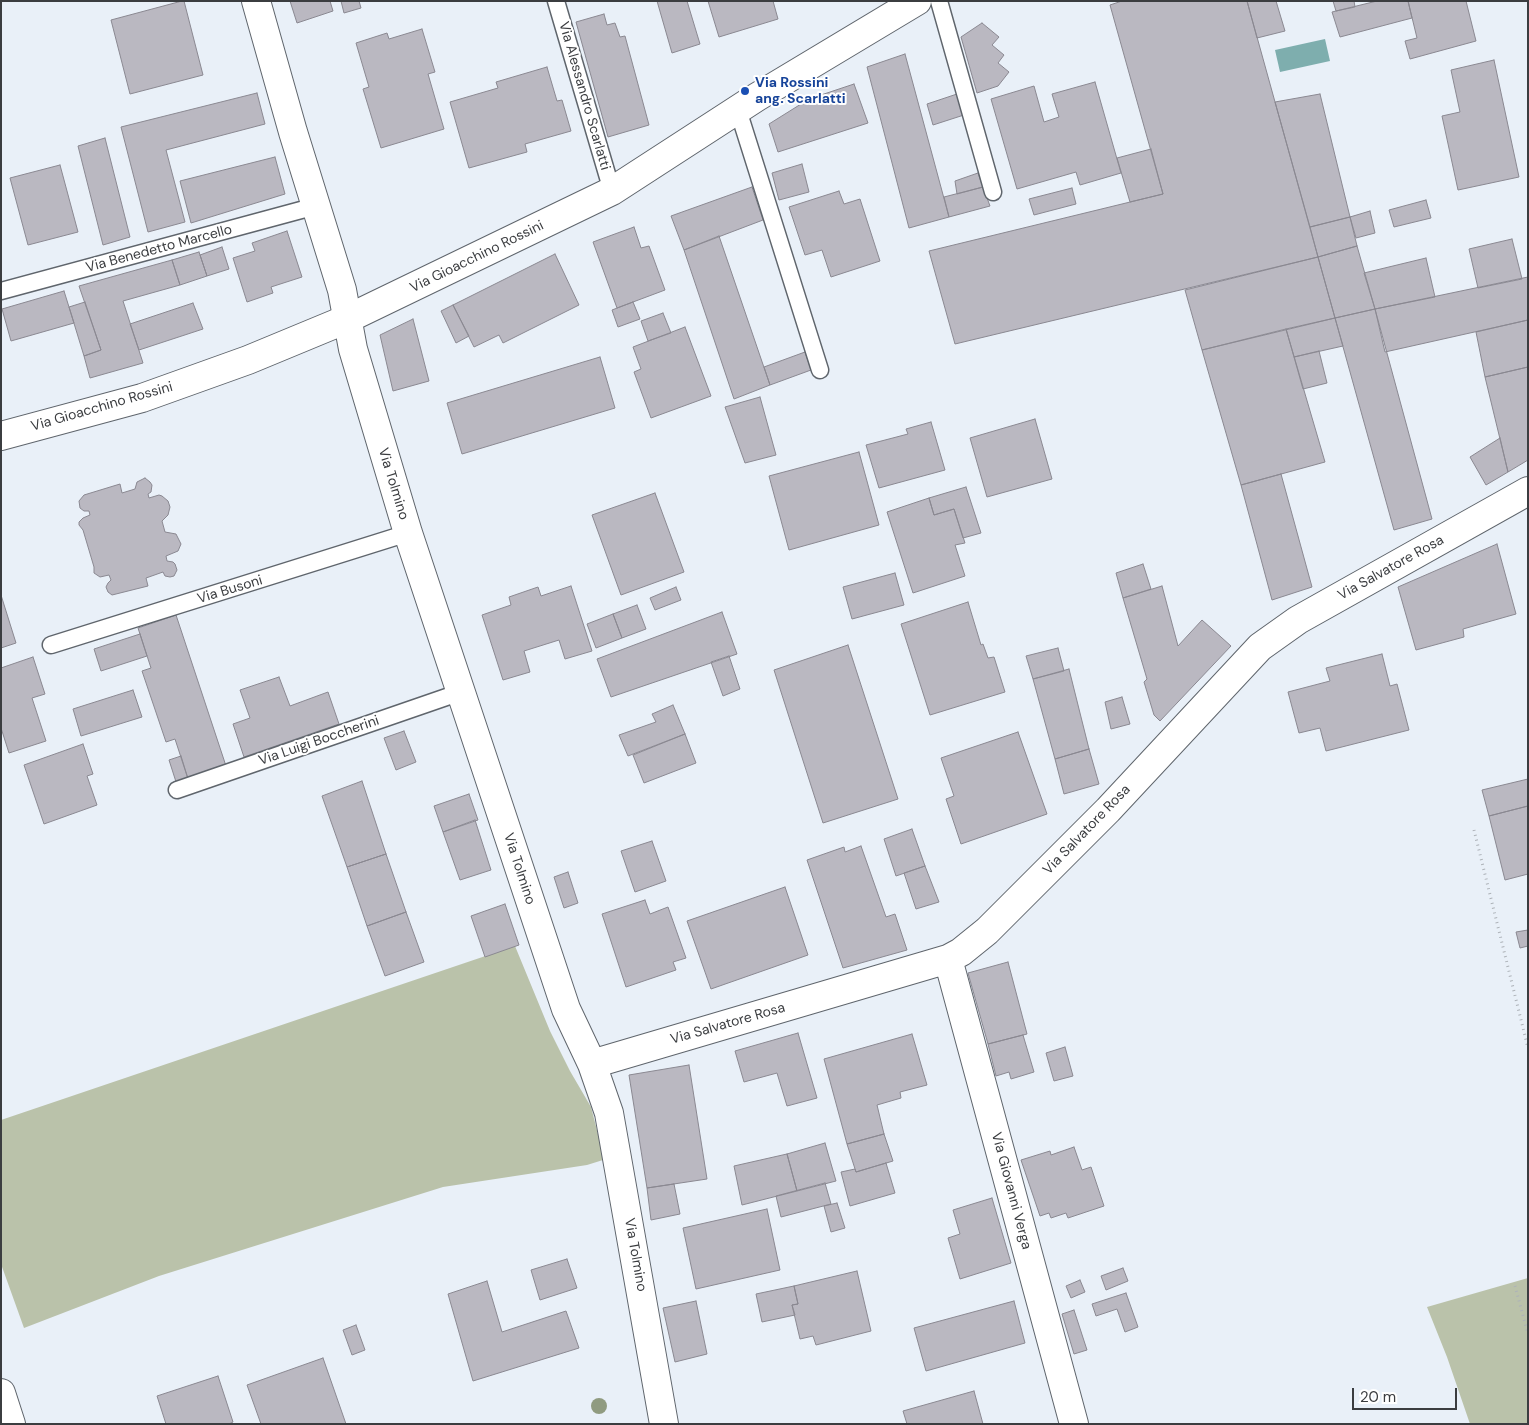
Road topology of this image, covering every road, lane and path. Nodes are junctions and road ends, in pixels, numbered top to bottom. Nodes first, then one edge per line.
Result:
1 (256, 1) edge
2 (556, 1) edge
3 (917, 1) edge
4 (939, 1) edge
5 (738, 110) junction
6 (612, 191) junction
7 (993, 192) dead end
8 (316, 206) junction
9 (1, 291) edge
10 (348, 319) junction
11 (820, 370) dead end
12 (1, 436) edge
13 (1528, 491) edge
14 (408, 533) junction
15 (51, 645) dead end
16 (461, 692) junction
17 (177, 790) dead end
18 (1474, 830) dead end
19 (948, 959) junction
20 (1528, 1048) edge
21 (592, 1064) junction
22 (1515, 1286) dead end
23 (1528, 1334) edge
24 (1, 1393) edge
25 (661, 1423) edge
26 (11, 1424) edge
27 (1074, 1424) edge

1 - 8 street
2 - 6 lane, Via Alessandro Scarlatti
3 - 5 street, Via Gioacchino Rossini
4 - 7 lane
5 - 6 street, Via Gioacchino Rossini
5 - 11 lane
6 - 10 street, Via Gioacchino Rossini
8 - 9 lane, Via Benedetto Marcello
8 - 10 street
10 - 12 street, Via Gioacchino Rossini
10 - 14 street, Via Tolmino
13 - 19 street, Via Salvatore Rosa
14 - 15 lane, Via Busoni
14 - 16 street, Via Tolmino
16 - 17 lane, Via Luigi Boccherini
16 - 21 street, Via Tolmino
18 - 20 path
19 - 21 street, Via Salvatore Rosa
19 - 27 street, Via Giovanni Verga
21 - 25 street, Via Tolmino
22 - 23 path
24 - 26 street

